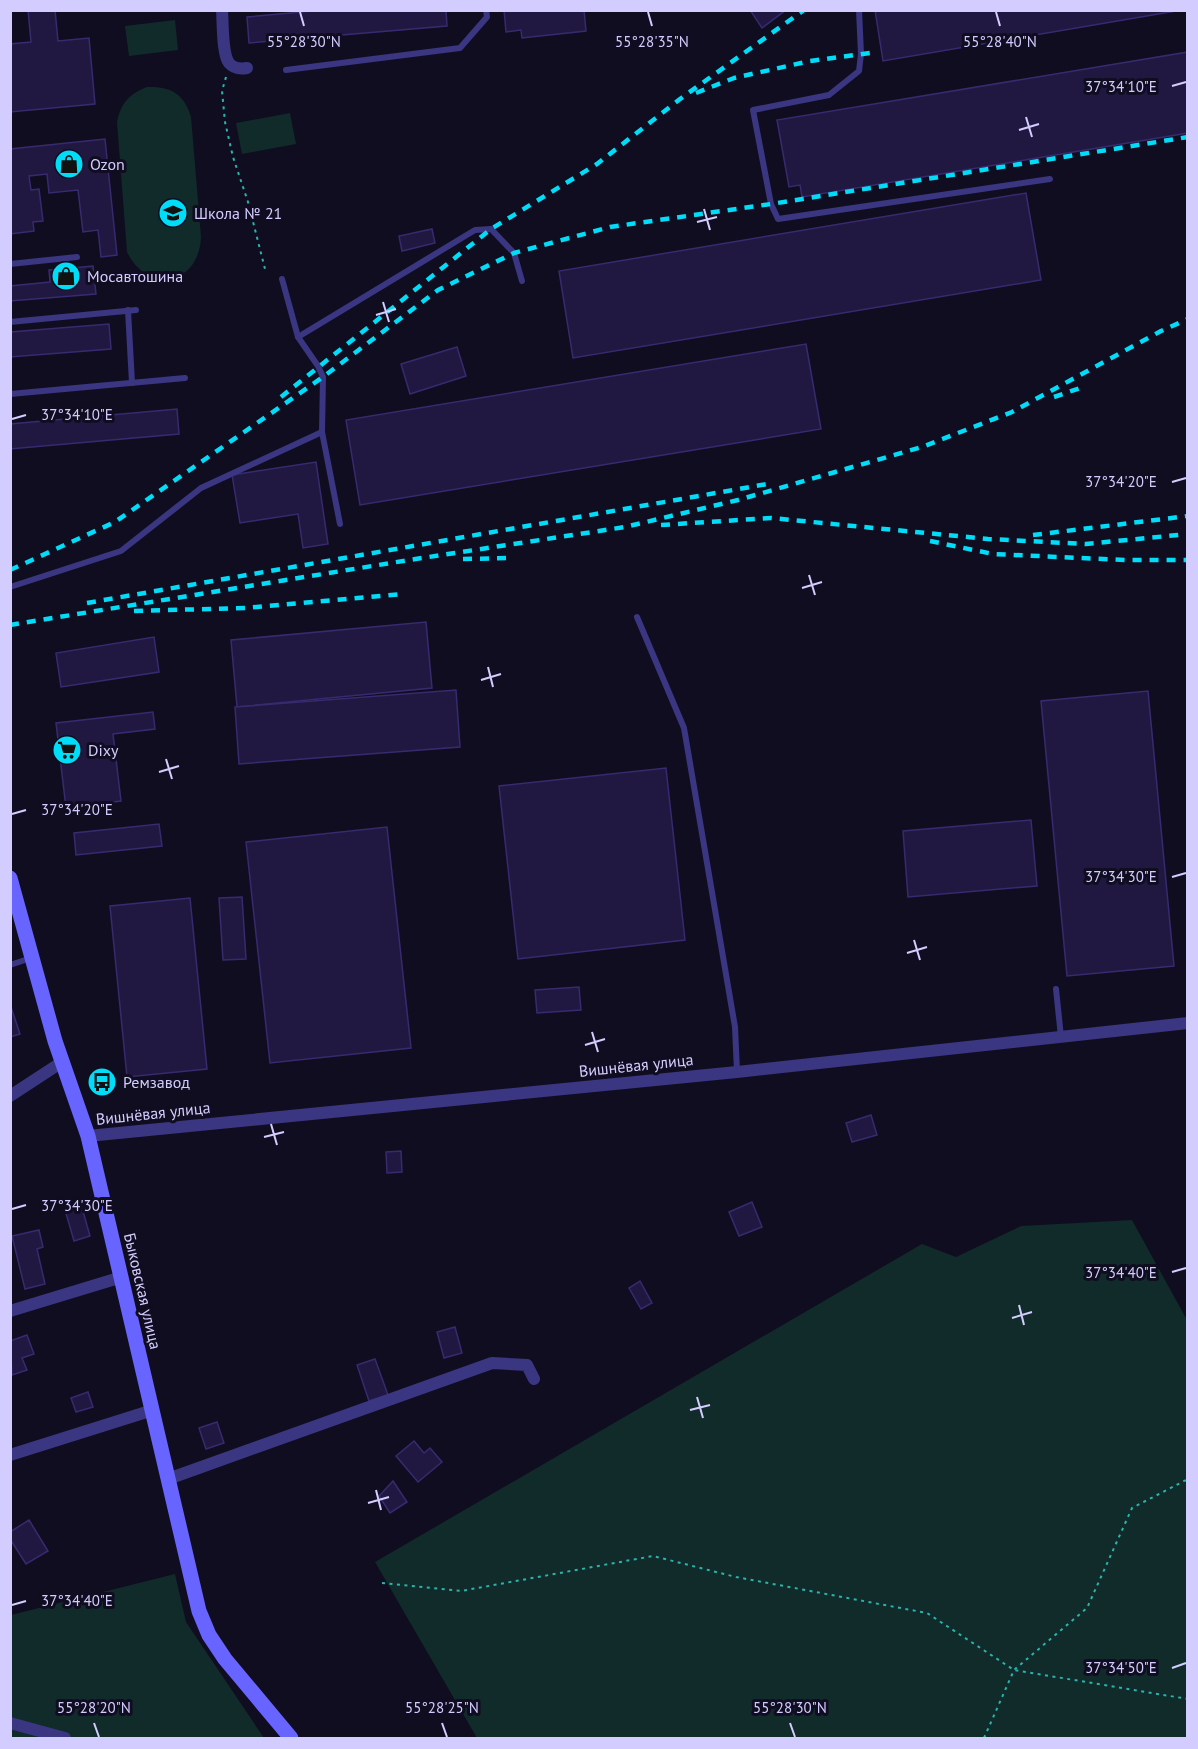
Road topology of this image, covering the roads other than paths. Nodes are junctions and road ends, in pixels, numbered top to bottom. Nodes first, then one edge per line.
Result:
1 (222, 10) edge
2 (486, 10) edge
3 (859, 10) edge
4 (247, 68) dead end
5 (286, 69) dead end
6 (1050, 179) dead end
7 (77, 257) dead end
8 (10, 264) edge
9 (282, 279) dead end
10 (522, 282) dead end
11 (136, 309) dead end
12 (128, 310) junction
13 (10, 322) edge
14 (298, 337) junction
15 (185, 378) dead end
16 (132, 383) junction
17 (10, 394) edge
18 (322, 432) junction
19 (340, 524) dead end
20 (10, 587) edge
21 (637, 617) dead end
22 (10, 878) edge
23 (31, 958) junction
24 (10, 965) edge
25 (1056, 989) dead end
26 (1188, 1023) edge
27 (1061, 1038) junction
28 (62, 1062) junction
29 (737, 1072) junction
30 (10, 1096) edge
31 (88, 1136) junction
32 (122, 1277) junction
33 (10, 1311) edge
34 (534, 1379) dead end
35 (153, 1410) junction
36 (10, 1455) edge
37 (168, 1479) junction
38 (10, 1724) edge
39 (65, 1738) edge
40 (291, 1738) edge

1 - 4 street
2 - 5 lane
3 - 6 lane
7 - 8 lane
9 - 14 lane
10 - 14 lane
11 - 12 lane
12 - 13 lane
12 - 16 lane
14 - 18 lane
15 - 16 lane
16 - 17 lane
18 - 19 lane
18 - 20 lane
21 - 29 lane
22 - 23 street, Быковская улица
23 - 24 lane
23 - 28 street, Быковская улица
25 - 27 lane
26 - 27 street, Вишнёвая улица
27 - 29 street, Вишнёвая улица
28 - 30 street
28 - 31 street, Быковская улица
29 - 31 street, Вишнёвая улица
31 - 32 street, Быковская улица
32 - 33 street
32 - 35 street, Быковская улица
34 - 37 street
35 - 36 street
35 - 37 street, Быковская улица
37 - 40 street, Быковская улица
38 - 39 street

